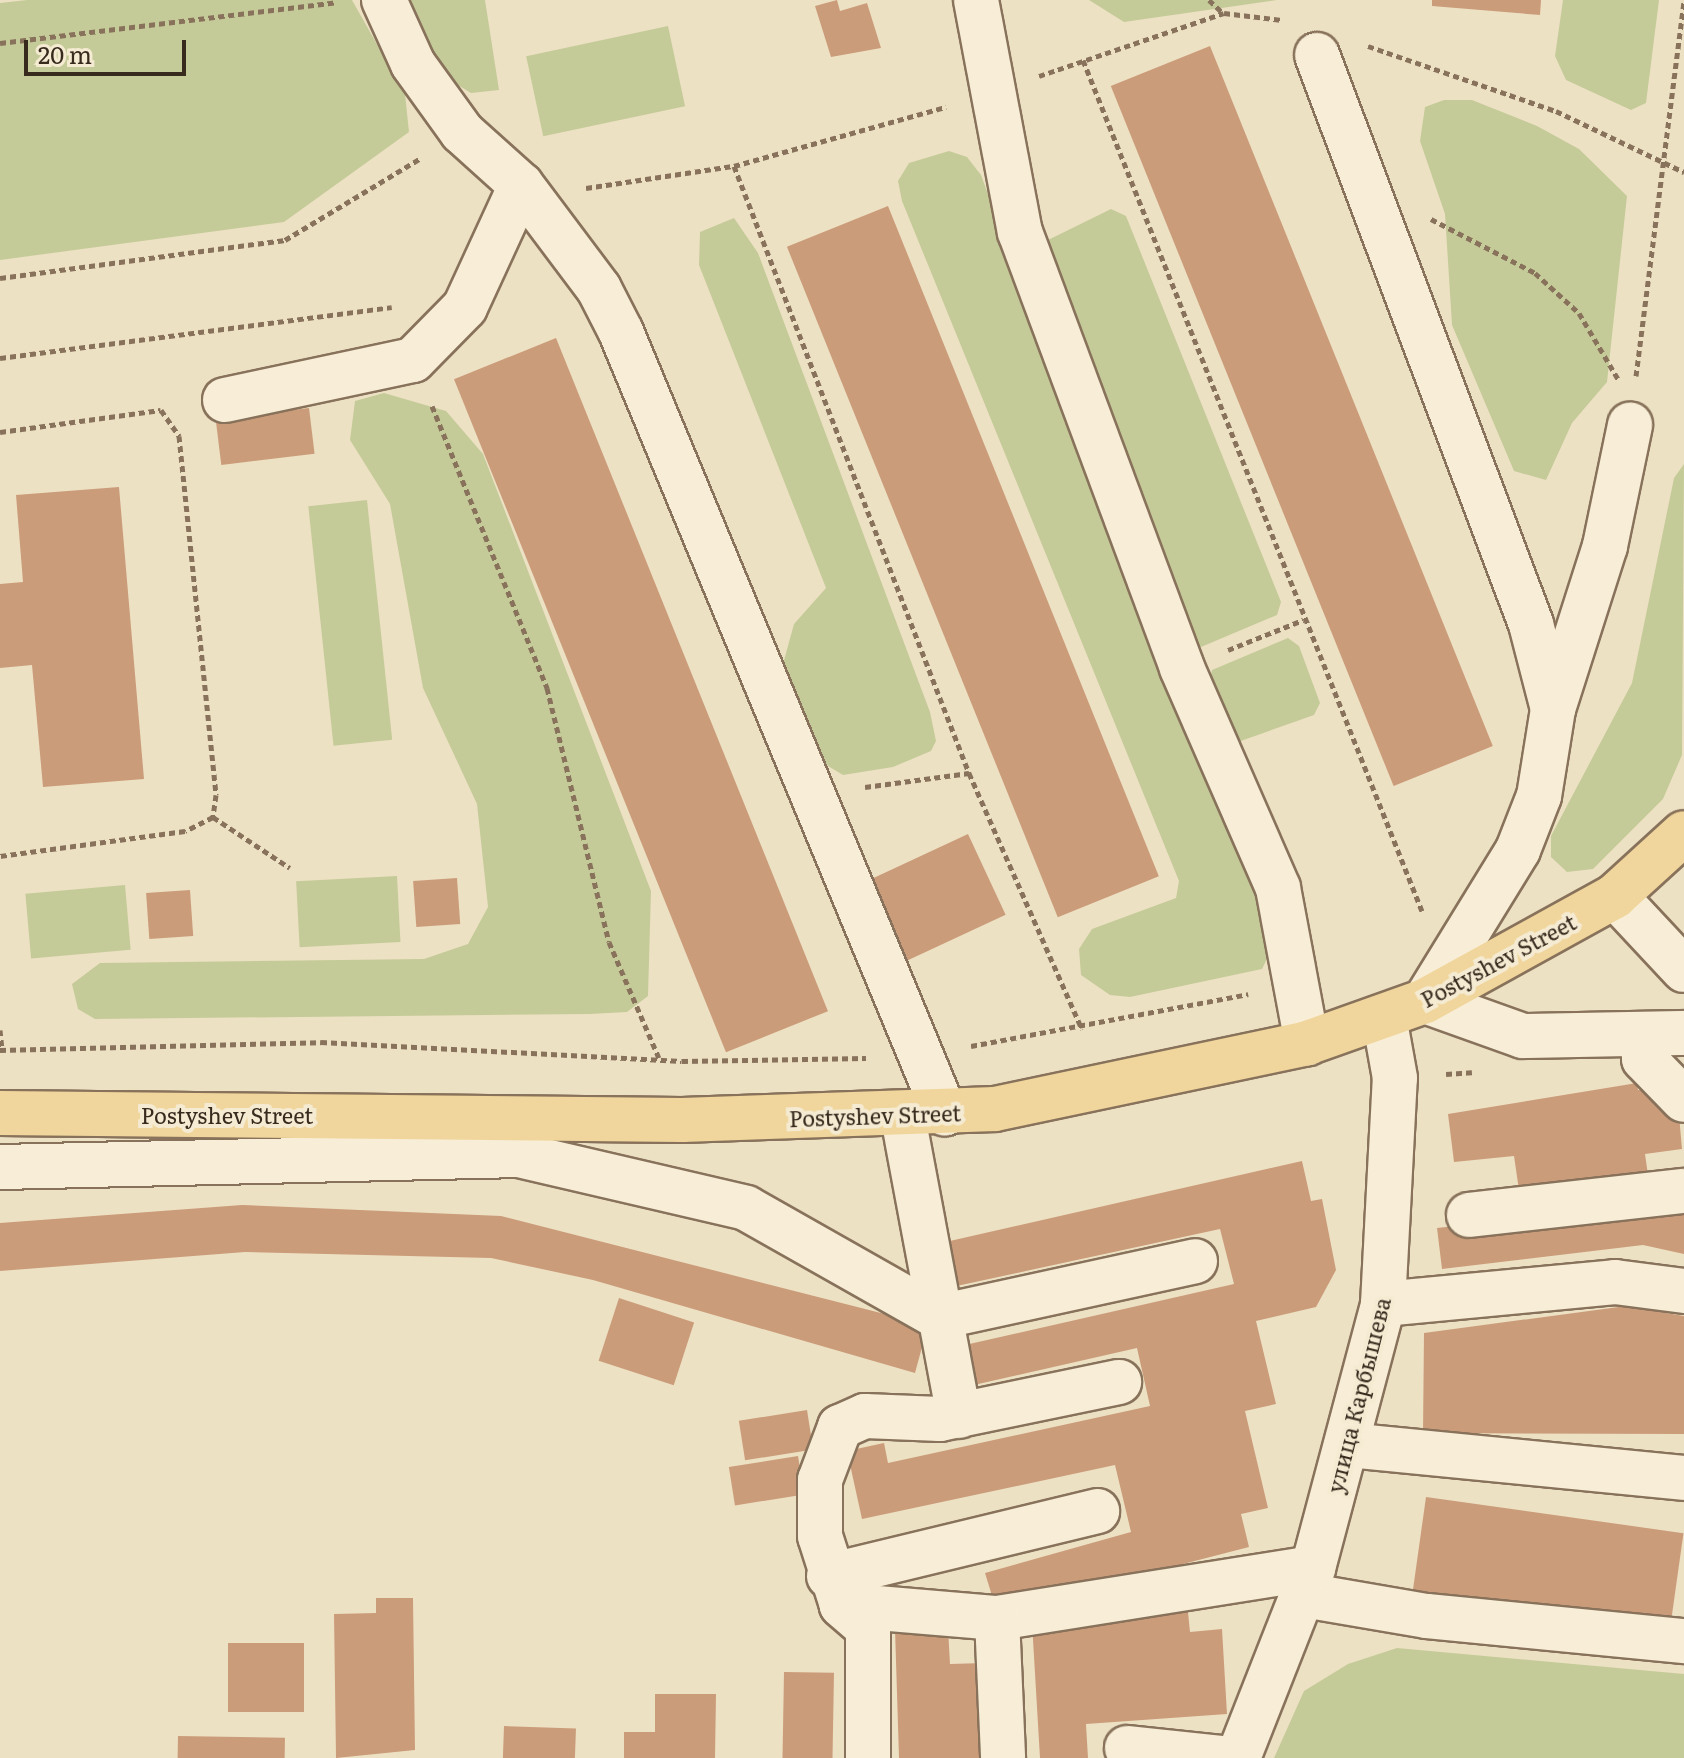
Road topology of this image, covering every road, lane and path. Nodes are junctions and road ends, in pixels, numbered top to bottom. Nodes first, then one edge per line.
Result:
1 (351, 0) edge
2 (384, 0) edge
3 (976, 0) edge
4 (1209, 0) edge
5 (1684, 0) edge
6 (1224, 13) junction
7 (1305, 39) joint
8 (0, 43) edge
9 (1363, 44) dead end
10 (1083, 60) junction
11 (991, 94) junction
12 (462, 132) junction
13 (1662, 158) junction
14 (734, 166) junction
15 (1684, 172) edge
16 (521, 185) junction
17 (1372, 201) junction
18 (0, 278) edge
19 (465, 307) junction
20 (0, 358) edge
21 (413, 360) junction
22 (225, 400) dead end
23 (1631, 414) junction
24 (0, 432) edge
25 (1303, 620) junction
26 (1235, 647) dead end
27 (1553, 709) junction
28 (969, 773) junction
29 (821, 809) junction
30 (213, 817) junction
31 (1684, 834) edge
32 (0, 856) edge
33 (290, 868) dead end
34 (1615, 896) junction
35 (1429, 926) dead end
36 (1684, 970) edge
37 (1425, 1001) junction
38 (1384, 1017) junction
39 (0, 1030) edge
40 (1663, 1033) edge
41 (1307, 1043) junction
42 (1, 1050) edge
43 (924, 1054) junction
44 (659, 1058) junction
45 (1684, 1100) edge
46 (0, 1113) edge
47 (924, 1115) junction
48 (0, 1167) edge
49 (1684, 1191) edge
50 (1469, 1215) dead end
51 (1195, 1261) dead end
52 (1684, 1291) edge
53 (1383, 1304) junction
54 (939, 1317) junction
55 (1119, 1382) dead end
56 (959, 1416) junction
57 (1348, 1445) junction
58 (1684, 1478) edge
59 (1097, 1511) dead end
60 (1309, 1581) junction
61 (836, 1590) junction
62 (997, 1618) junction
63 (1684, 1641) edge
64 (1127, 1748) dead end
65 (868, 1758) edge
66 (1003, 1758) edge
67 (1222, 1758) edge
68 (1238, 1758) edge

1 - 8 path
2 - 12 street
3 - 11 street
4 - 6 path
5 - 13 path
6 - 7 path
6 - 10 path
7 - 17 street
9 - 13 path
10 - 11 path
10 - 25 path
11 - 14 path
11 - 41 street
12 - 16 street
12 - 18 path
13 - 15 path
13 - 23 path
14 - 16 path
14 - 28 path
16 - 19 street
16 - 29 street
17 - 23 path
17 - 27 street
19 - 20 path
19 - 21 street
21 - 22 street
21 - 44 path
23 - 27 street
24 - 30 path
25 - 26 path
25 - 35 path
27 - 37 street
28 - 29 path
28 - 43 path
29 - 43 street
30 - 32 path
30 - 33 path
31 - 34 main road, Postyshev Street
34 - 36 street
34 - 37 main road, Postyshev Street
37 - 38 main road, Postyshev Street
37 - 40 street
38 - 41 main road, Postyshev Street
38 - 53 street, улица Карбышева
39 - 42 path
40 - 45 street
41 - 47 main road, Postyshev Street
42 - 44 path
43 - 44 path
43 - 47 street
46 - 47 main road, Postyshev Street
47 - 54 street
48 - 54 street
49 - 50 street
51 - 54 street
52 - 53 street
53 - 57 street, улица Карбышева
54 - 56 street
55 - 56 street
56 - 61 street
57 - 58 street
57 - 60 street, улица Карбышева
59 - 61 street
60 - 62 street
60 - 63 street
60 - 68 street, улица Карбышева
61 - 62 street
61 - 65 street
62 - 66 street
64 - 67 street

